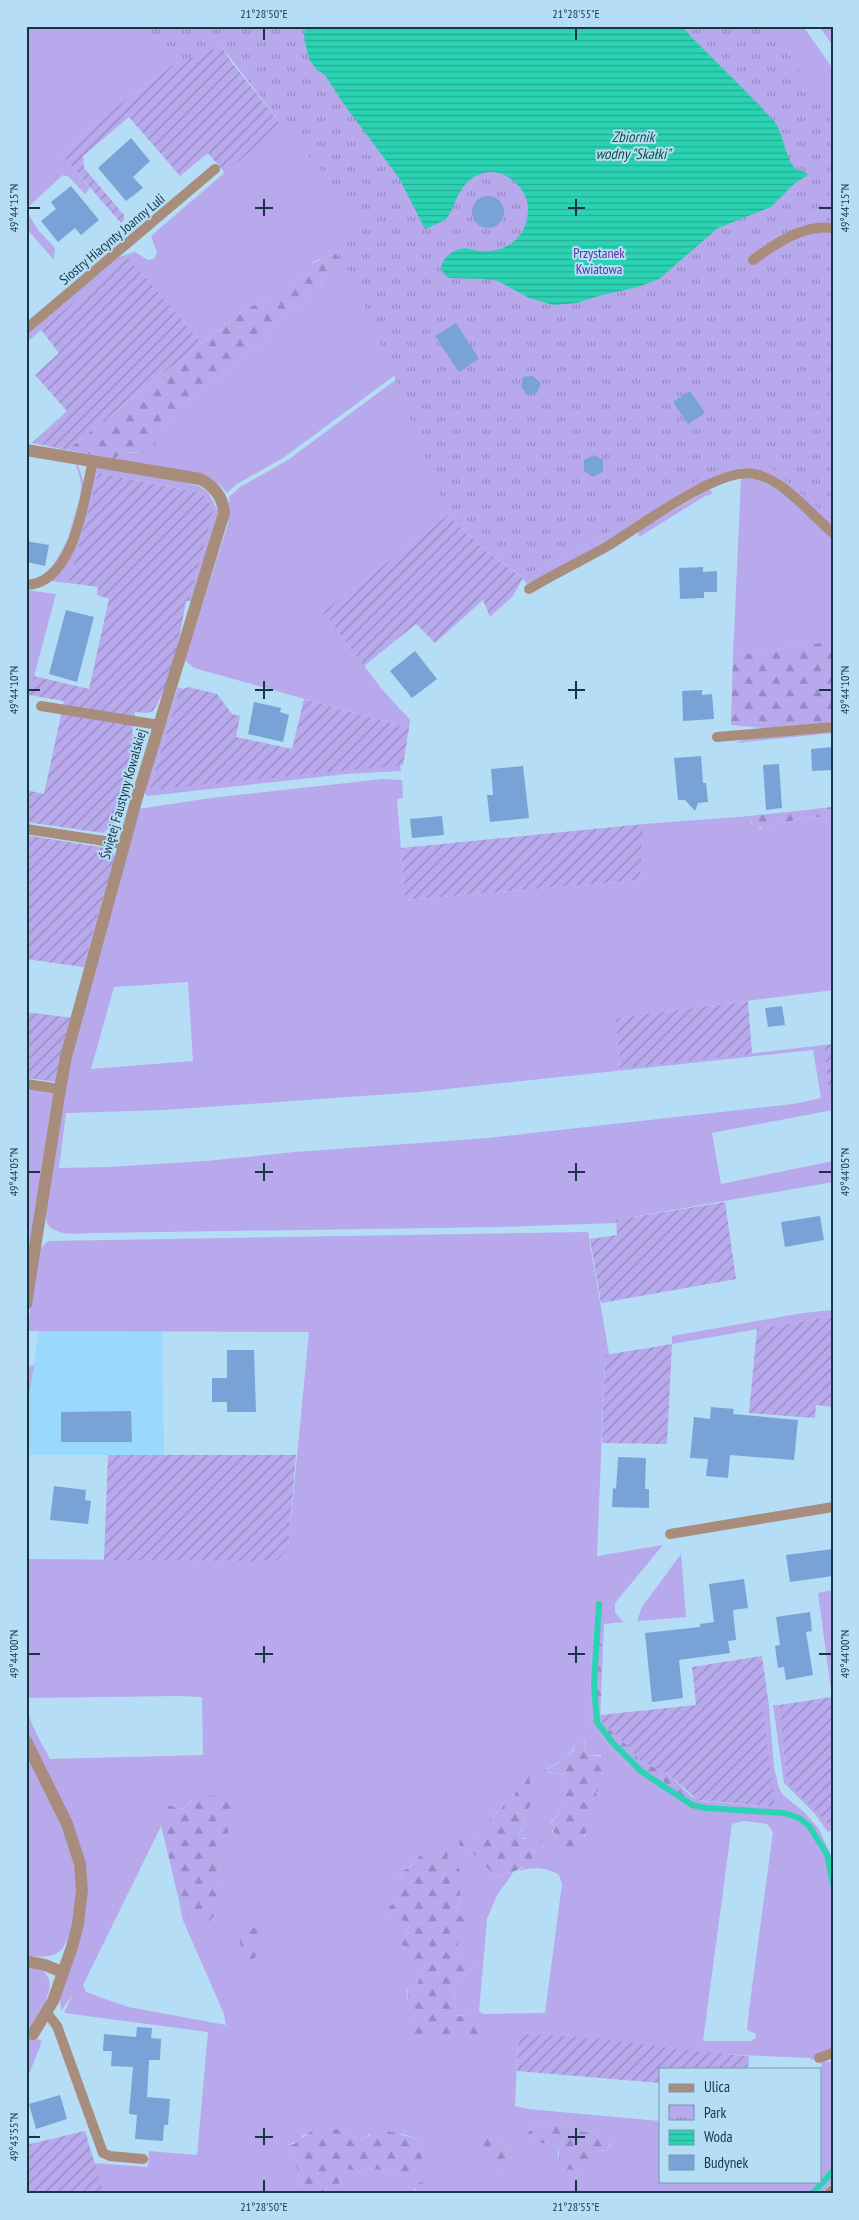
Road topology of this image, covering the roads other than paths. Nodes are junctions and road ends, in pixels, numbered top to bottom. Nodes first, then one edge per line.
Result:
1 (215, 169) dead end
2 (833, 228) edge
3 (754, 260) dead end
4 (26, 329) edge
5 (26, 450) edge
6 (93, 461) junction
7 (833, 533) edge
8 (26, 585) edge
9 (529, 589) dead end
10 (41, 706) dead end
11 (159, 725) junction
12 (833, 727) edge
13 (716, 738) dead end
14 (26, 829) edge
15 (124, 844) junction
16 (26, 1084) edge
17 (60, 1088) junction
18 (26, 1304) edge
19 (833, 1507) edge
20 (670, 1534) dead end
21 (26, 1741) edge
22 (26, 1961) edge
23 (62, 1972) junction
24 (46, 2013) junction
25 (33, 2034) dead end
26 (833, 2053) edge
27 (819, 2058) dead end
28 (143, 2159) dead end
29 (833, 2190) edge
30 (830, 2194) edge

1 - 4 lane, Siostry Hiacynty Joanny Luli
2 - 3 lane
5 - 6 street, Świętej Faustyny Kowalskiej
6 - 8 lane
6 - 11 street, Świętej Faustyny Kowalskiej
7 - 9 lane
10 - 11 lane
11 - 15 street, Świętej Faustyny Kowalskiej
12 - 13 lane
14 - 15 lane
15 - 17 street, Świętej Faustyny Kowalskiej
16 - 17 lane
17 - 18 street, Świętej Faustyny Kowalskiej
19 - 20 lane
21 - 23 street
22 - 23 street
23 - 24 street
24 - 25 street
24 - 28 lane
26 - 27 lane
29 - 30 street

